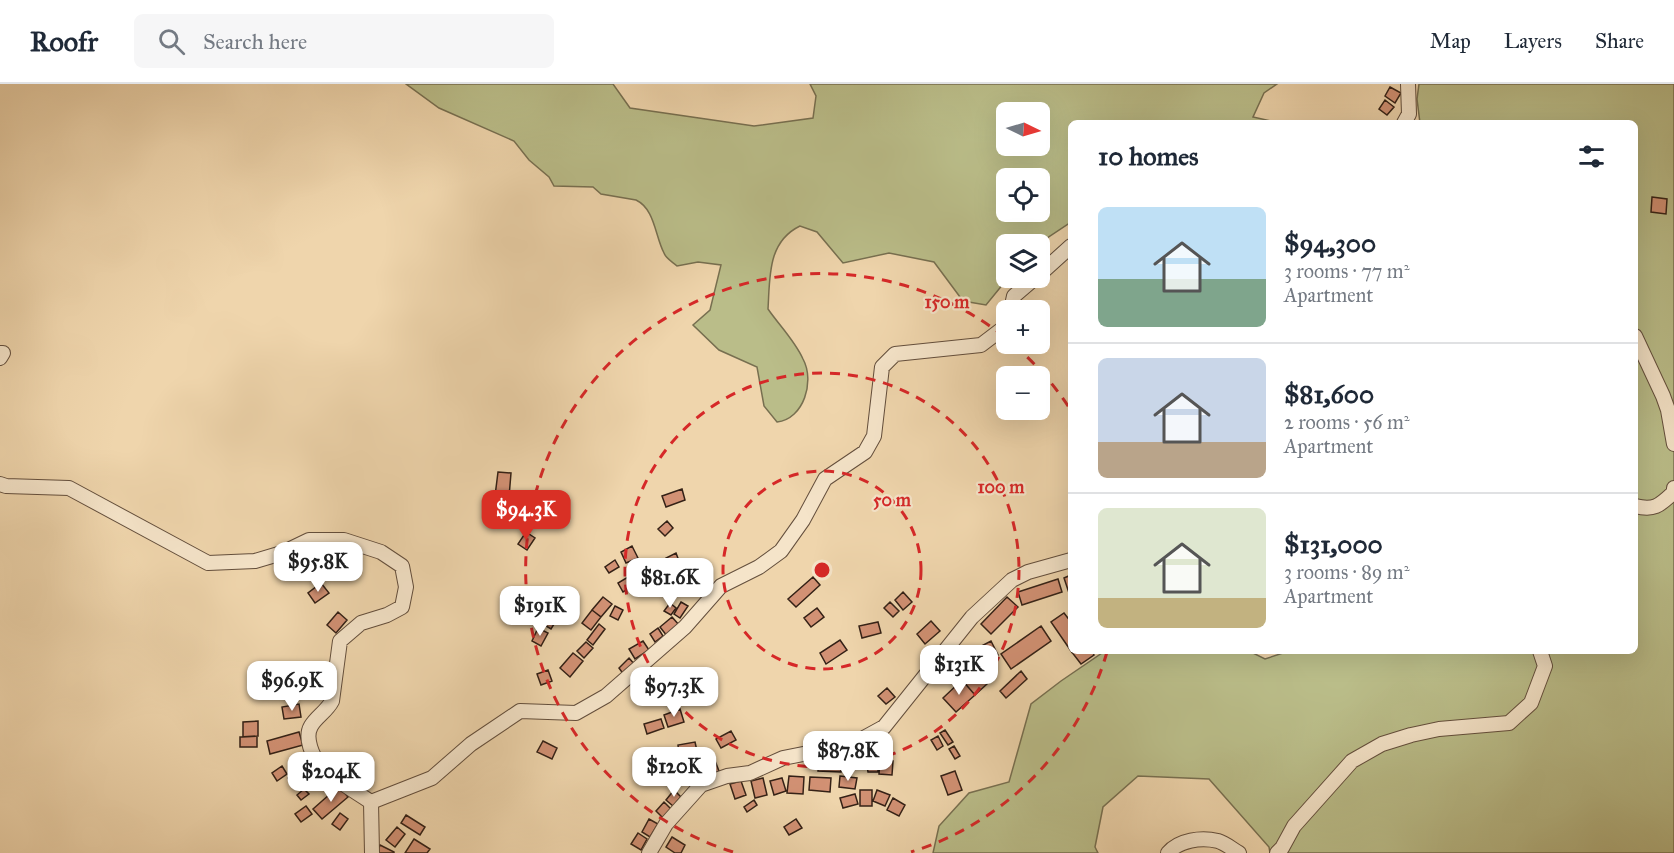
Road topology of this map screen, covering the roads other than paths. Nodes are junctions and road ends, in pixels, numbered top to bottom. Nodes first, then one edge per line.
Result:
1 (1408, 84) edge
2 (1406, 120) edge
3 (1068, 249) edge
4 (1050, 265) edge
5 (1023, 288) edge
6 (1013, 300) edge
7 (996, 334) edge
8 (1638, 342) edge
9 (0, 353) edge
10 (0, 358) edge
11 (1674, 444) edge
12 (0, 484) edge
13 (1674, 488) edge
14 (1638, 507) edge
15 (1068, 561) edge
16 (1541, 654) edge
17 (371, 802) junction
18 (372, 853) edge
19 (649, 853) edge
20 (1168, 853) edge
21 (1239, 853) edge
22 (1277, 853) edge

1 - 2 street
3 - 4 street
5 - 6 street
7 - 17 street
8 - 11 street
9 - 10 street
12 - 17 street
13 - 14 street
15 - 19 street
16 - 22 street
17 - 18 street
20 - 21 street

